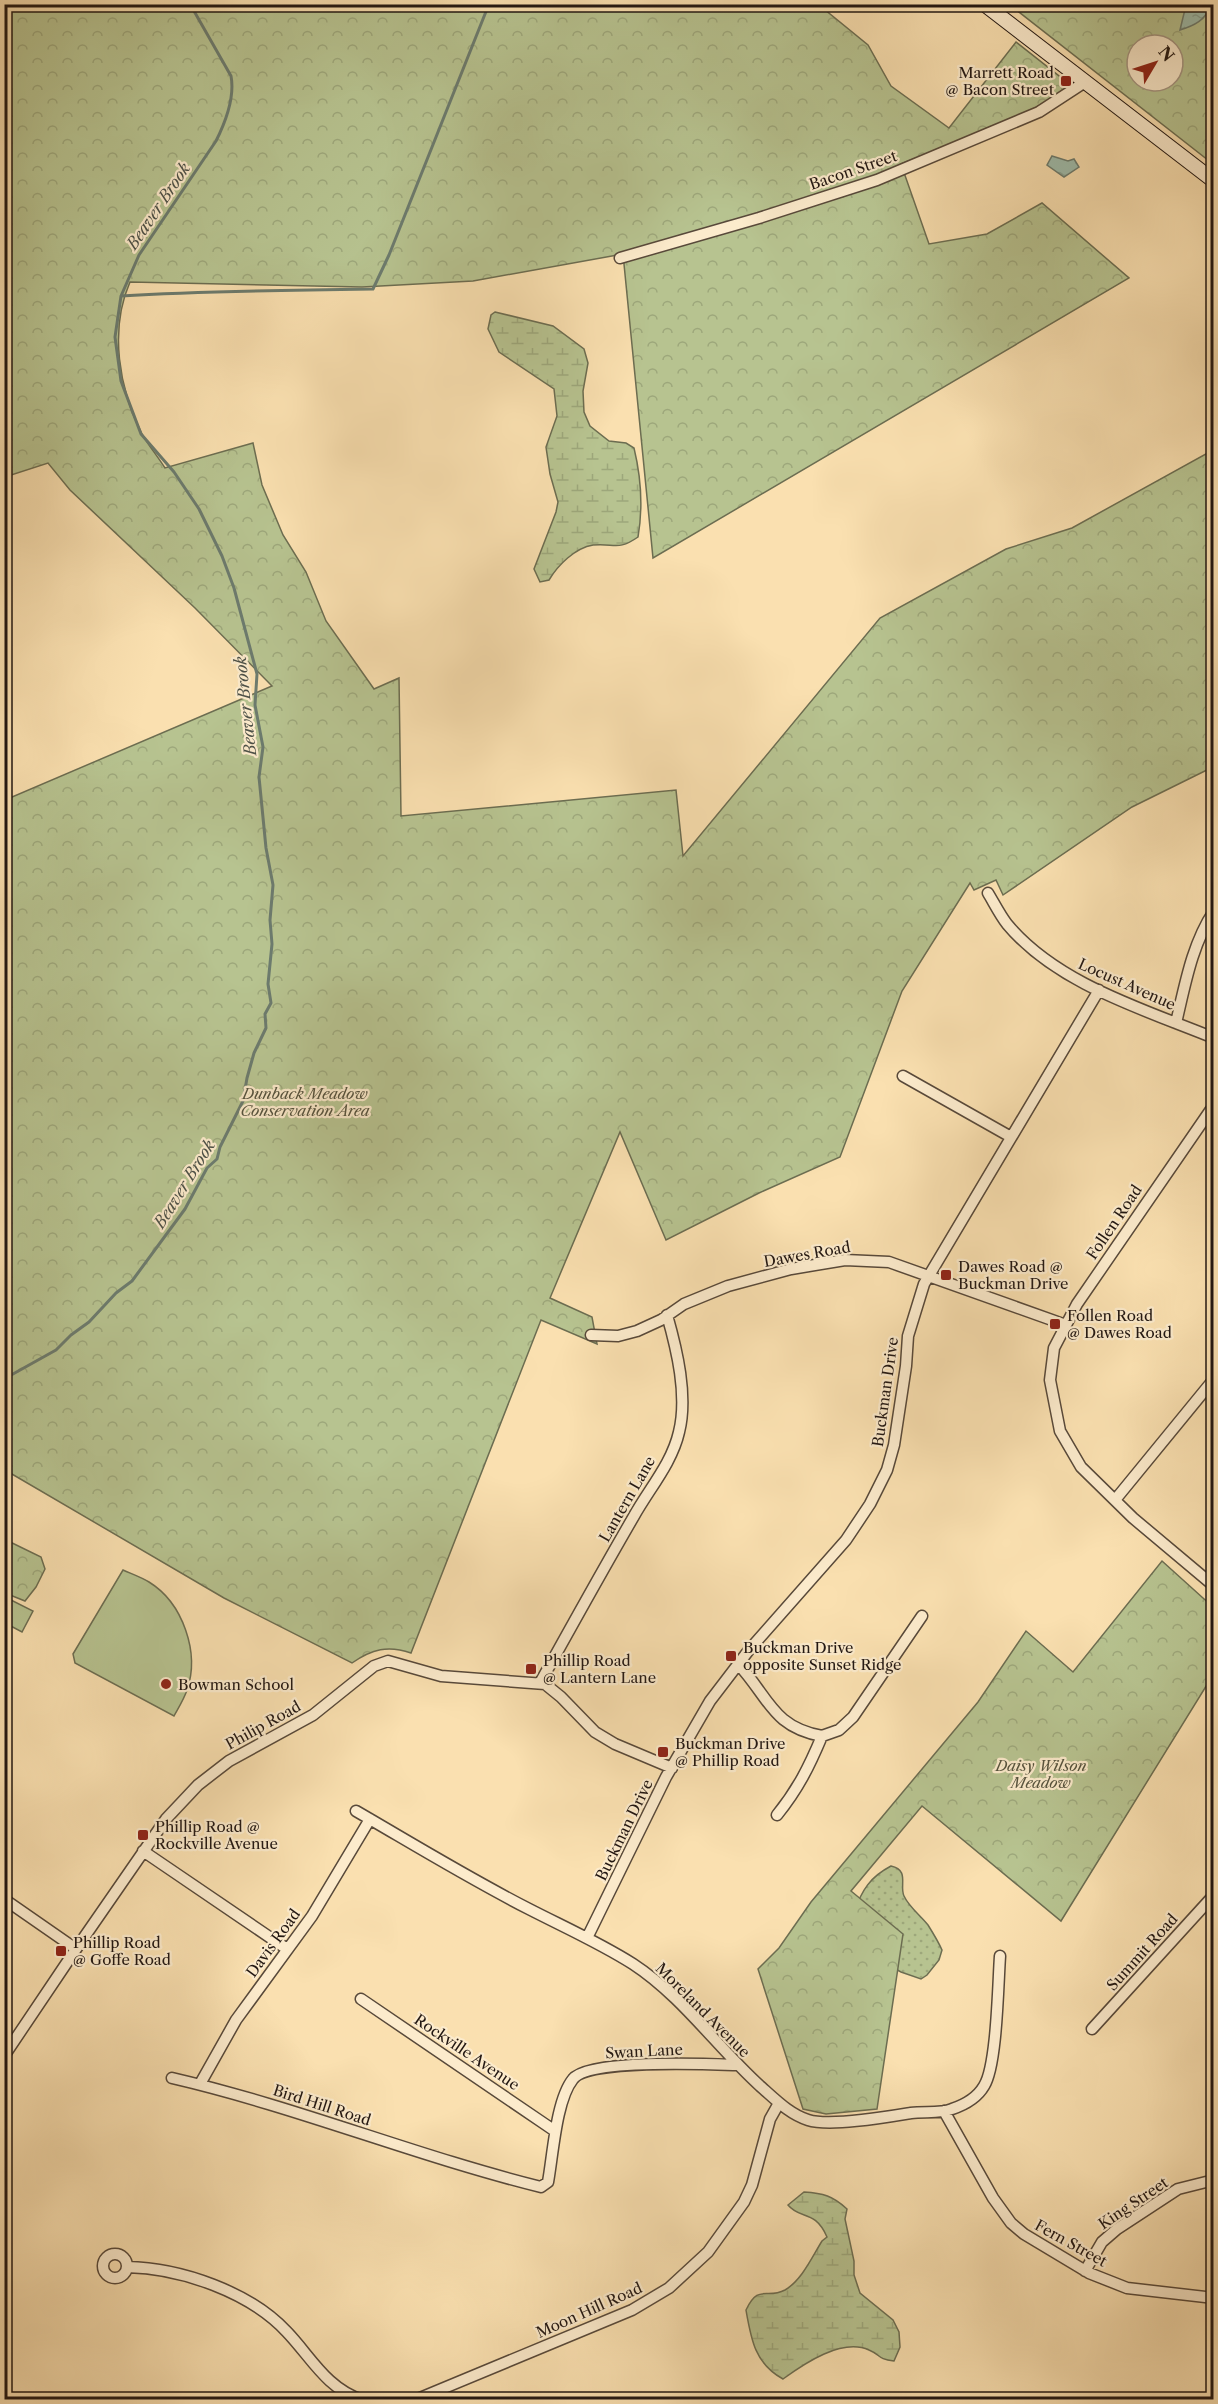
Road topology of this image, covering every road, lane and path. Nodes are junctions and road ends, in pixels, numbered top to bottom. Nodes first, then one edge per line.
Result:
1 (984, 4) edge
2 (1085, 82) junction
3 (1214, 181) edge
4 (620, 258) dead end
5 (988, 893) dead end
6 (1214, 911) edge
7 (1099, 990) junction
8 (1176, 1023) junction
9 (1214, 1038) edge
10 (903, 1076) dead end
11 (1214, 1105) edge
12 (1011, 1137) junction
13 (928, 1276) junction
14 (668, 1315) junction
15 (1066, 1325) junction
16 (591, 1335) dead end
17 (1214, 1379) edge
18 (1115, 1500) junction
19 (1214, 1586) edge
20 (922, 1616) dead end
21 (738, 1664) junction
22 (540, 1683) junction
23 (822, 1736) junction
24 (672, 1768) junction
25 (356, 1810) dead end
26 (777, 1815) dead end
27 (370, 1819) junction
28 (143, 1851) junction
29 (1214, 1895) edge
30 (4, 1899) edge
31 (587, 1938) junction
32 (76, 1949) junction
33 (287, 1949) junction
34 (1000, 1956) dead end
35 (361, 2000) dead end
36 (1092, 2029) dead end
37 (4, 2056) edge
38 (736, 2065) junction
39 (172, 2078) dead end
40 (200, 2084) junction
41 (779, 2103) junction
42 (944, 2111) junction
43 (555, 2131) junction
44 (462, 2166) joint
45 (1214, 2181) edge
46 (127, 2267) dead end
47 (1085, 2271) junction
48 (1214, 2298) edge
49 (362, 2400) edge
50 (415, 2400) edge

1 - 2 main road
2 - 3 main road
2 - 4 street, Bacon Street
5 - 7 street, Locust Avenue
6 - 8 street
7 - 8 street, Locust Avenue
7 - 12 street, Buckman Drive
8 - 9 street, Locust Avenue
10 - 12 street
11 - 15 street, Follen Road
12 - 13 street, Buckman Drive
13 - 14 street, Dawes Road
13 - 15 street, Dawes Road
13 - 21 street, Buckman Drive
14 - 16 street, Dawes Road
14 - 22 street, Lantern Lane
15 - 18 street, Follen Road
17 - 18 street
18 - 19 street, Follen Road
20 - 23 street
21 - 23 street
21 - 24 street, Buckman Drive
22 - 24 street
22 - 28 street, Philip Road
23 - 26 street
24 - 31 street, Buckman Drive
25 - 27 street, Moreland Avenue
27 - 31 street, Moreland Avenue
27 - 33 street, Davis Road
28 - 32 street, Philip Road
28 - 33 street
29 - 36 street, Summit Road
30 - 32 street
31 - 38 street, Moreland Avenue
32 - 37 street, Philip Road
33 - 40 street, Davis Road
34 - 42 street
35 - 43 street, Rockville Avenue
38 - 41 street, Moreland Avenue
38 - 43 street, Swan Lane
39 - 40 street, Bird Hill Road
40 - 44 street, Bird Hill Road
41 - 42 street, Moreland Avenue
41 - 50 street, Moon Hill Road
42 - 47 street, Fern Street
43 - 44 street, Swan Lane
45 - 47 street, King Street
46 - 49 street
47 - 48 street, Fern Street

